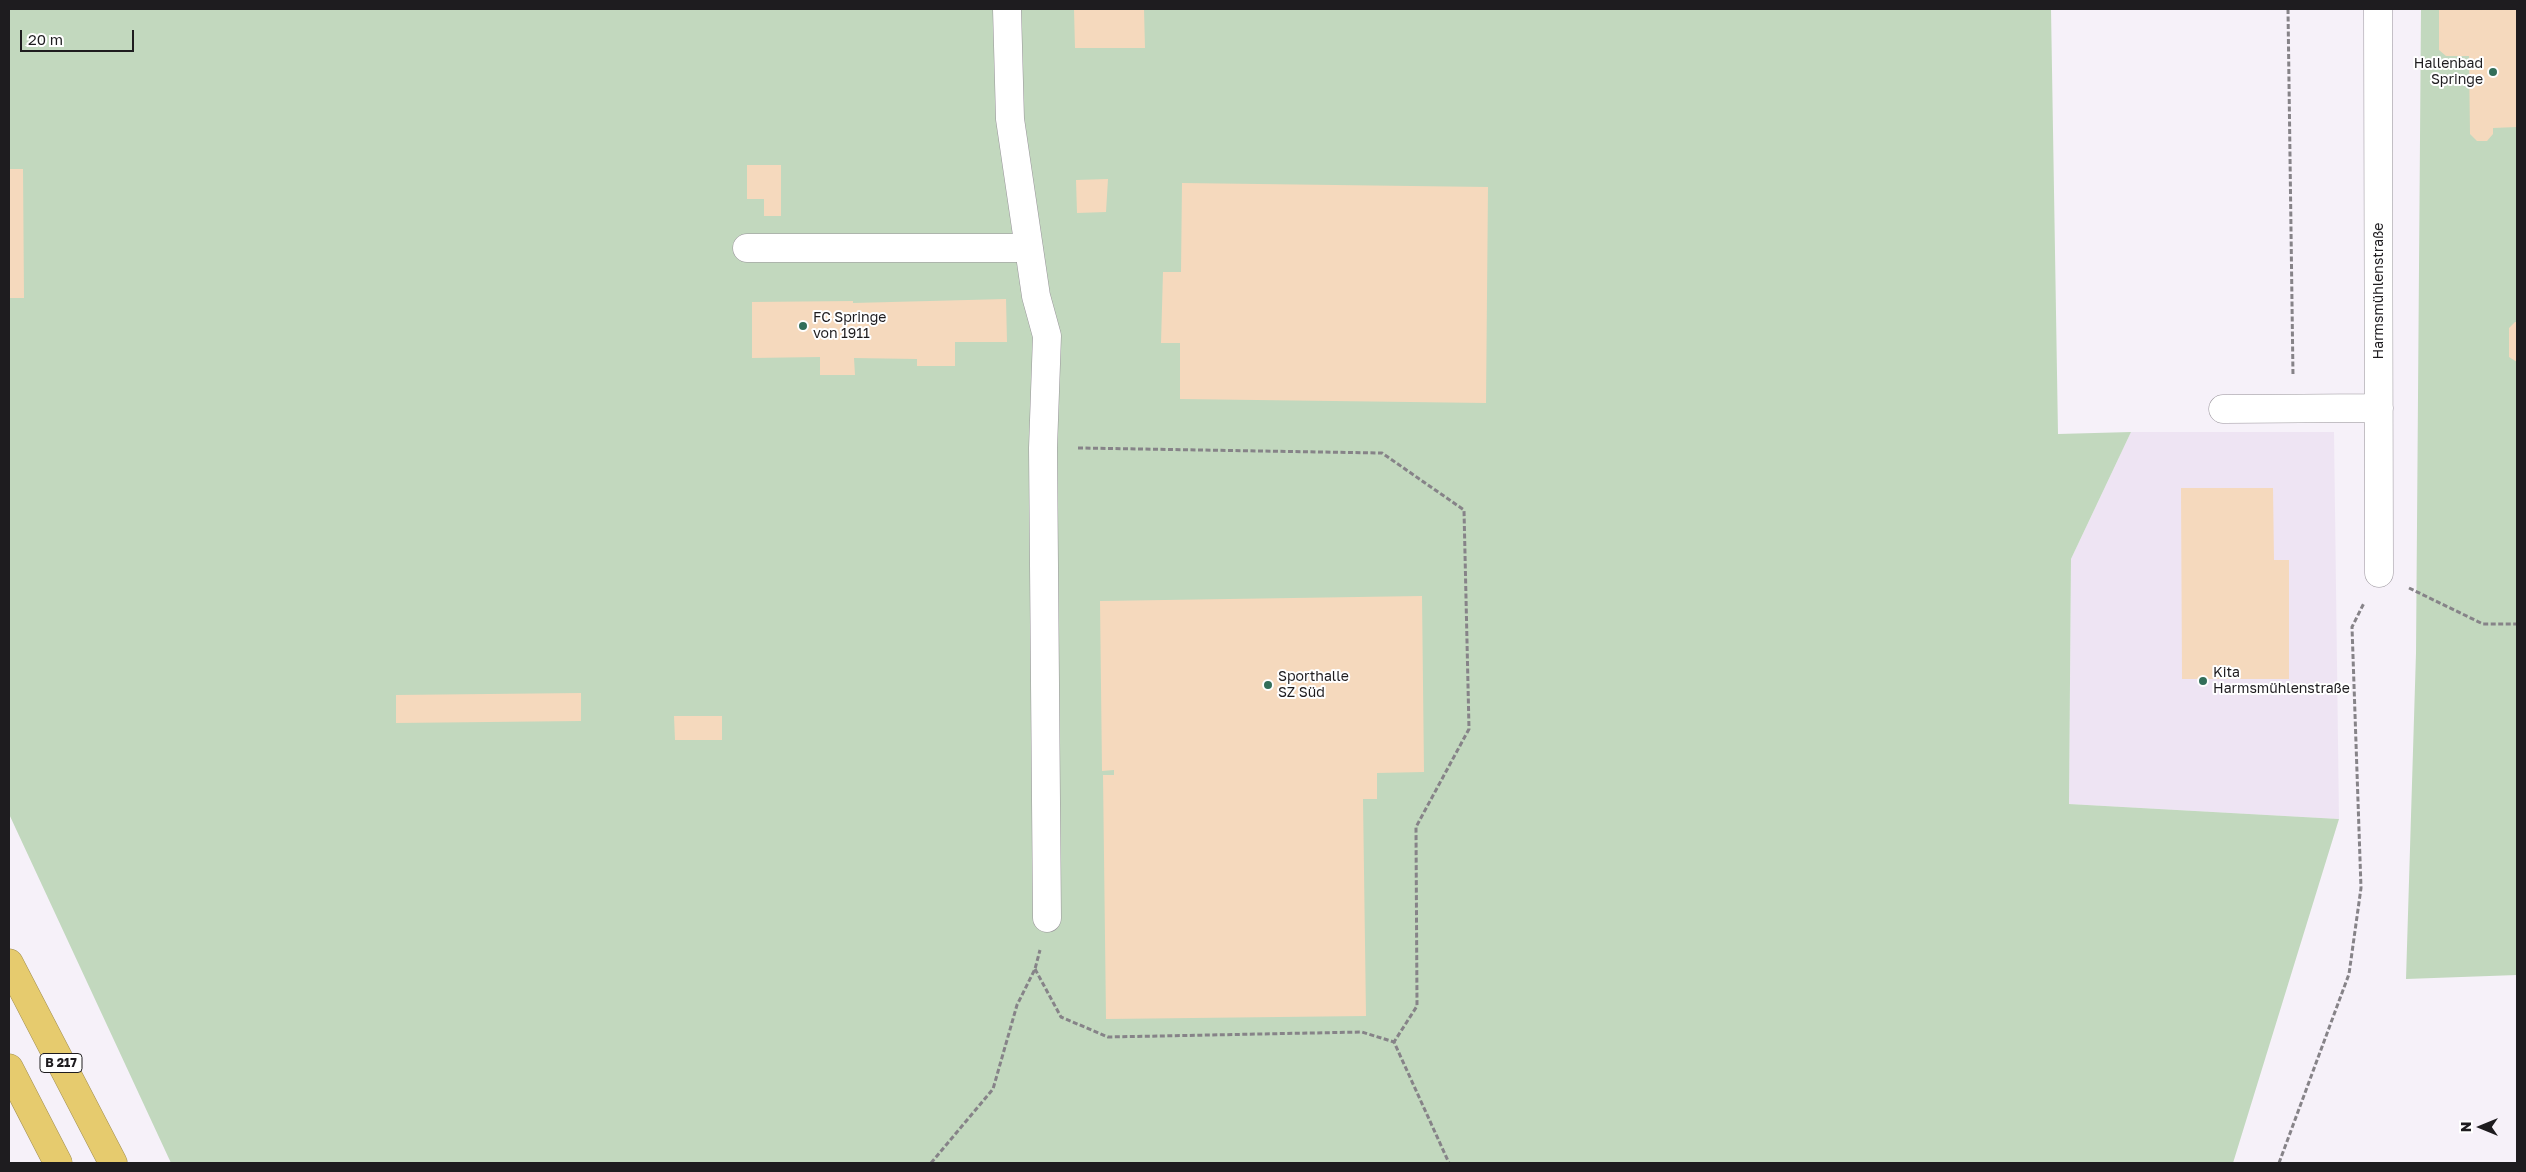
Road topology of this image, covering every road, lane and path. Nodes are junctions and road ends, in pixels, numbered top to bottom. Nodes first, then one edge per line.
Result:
1 (1007, 9) edge
2 (2288, 9) edge
3 (2378, 9) edge
4 (747, 248) dead end
5 (1029, 248) junction
6 (2293, 382) dead end
7 (2379, 408) junction
8 (2223, 410) dead end
9 (1043, 448) junction
10 (2379, 573) junction
11 (2517, 624) edge
12 (1047, 918) joint
13 (9, 963) edge
14 (1036, 968) junction
15 (1394, 1042) junction
16 (9, 1068) edge
17 (58, 1163) edge
18 (113, 1163) edge
19 (931, 1163) edge
20 (1449, 1163) edge
21 (2279, 1163) edge

1 - 5 street
2 - 6 path
3 - 7 street, Harmsmühlenstraße
4 - 5 street
5 - 9 street
7 - 8 street
7 - 10 street, Harmsmühlenstraße
9 - 12 street
9 - 15 path
10 - 11 path
10 - 21 path
12 - 14 path
13 - 18 highway, B 217
14 - 15 path
14 - 19 path
15 - 20 path
16 - 17 highway

